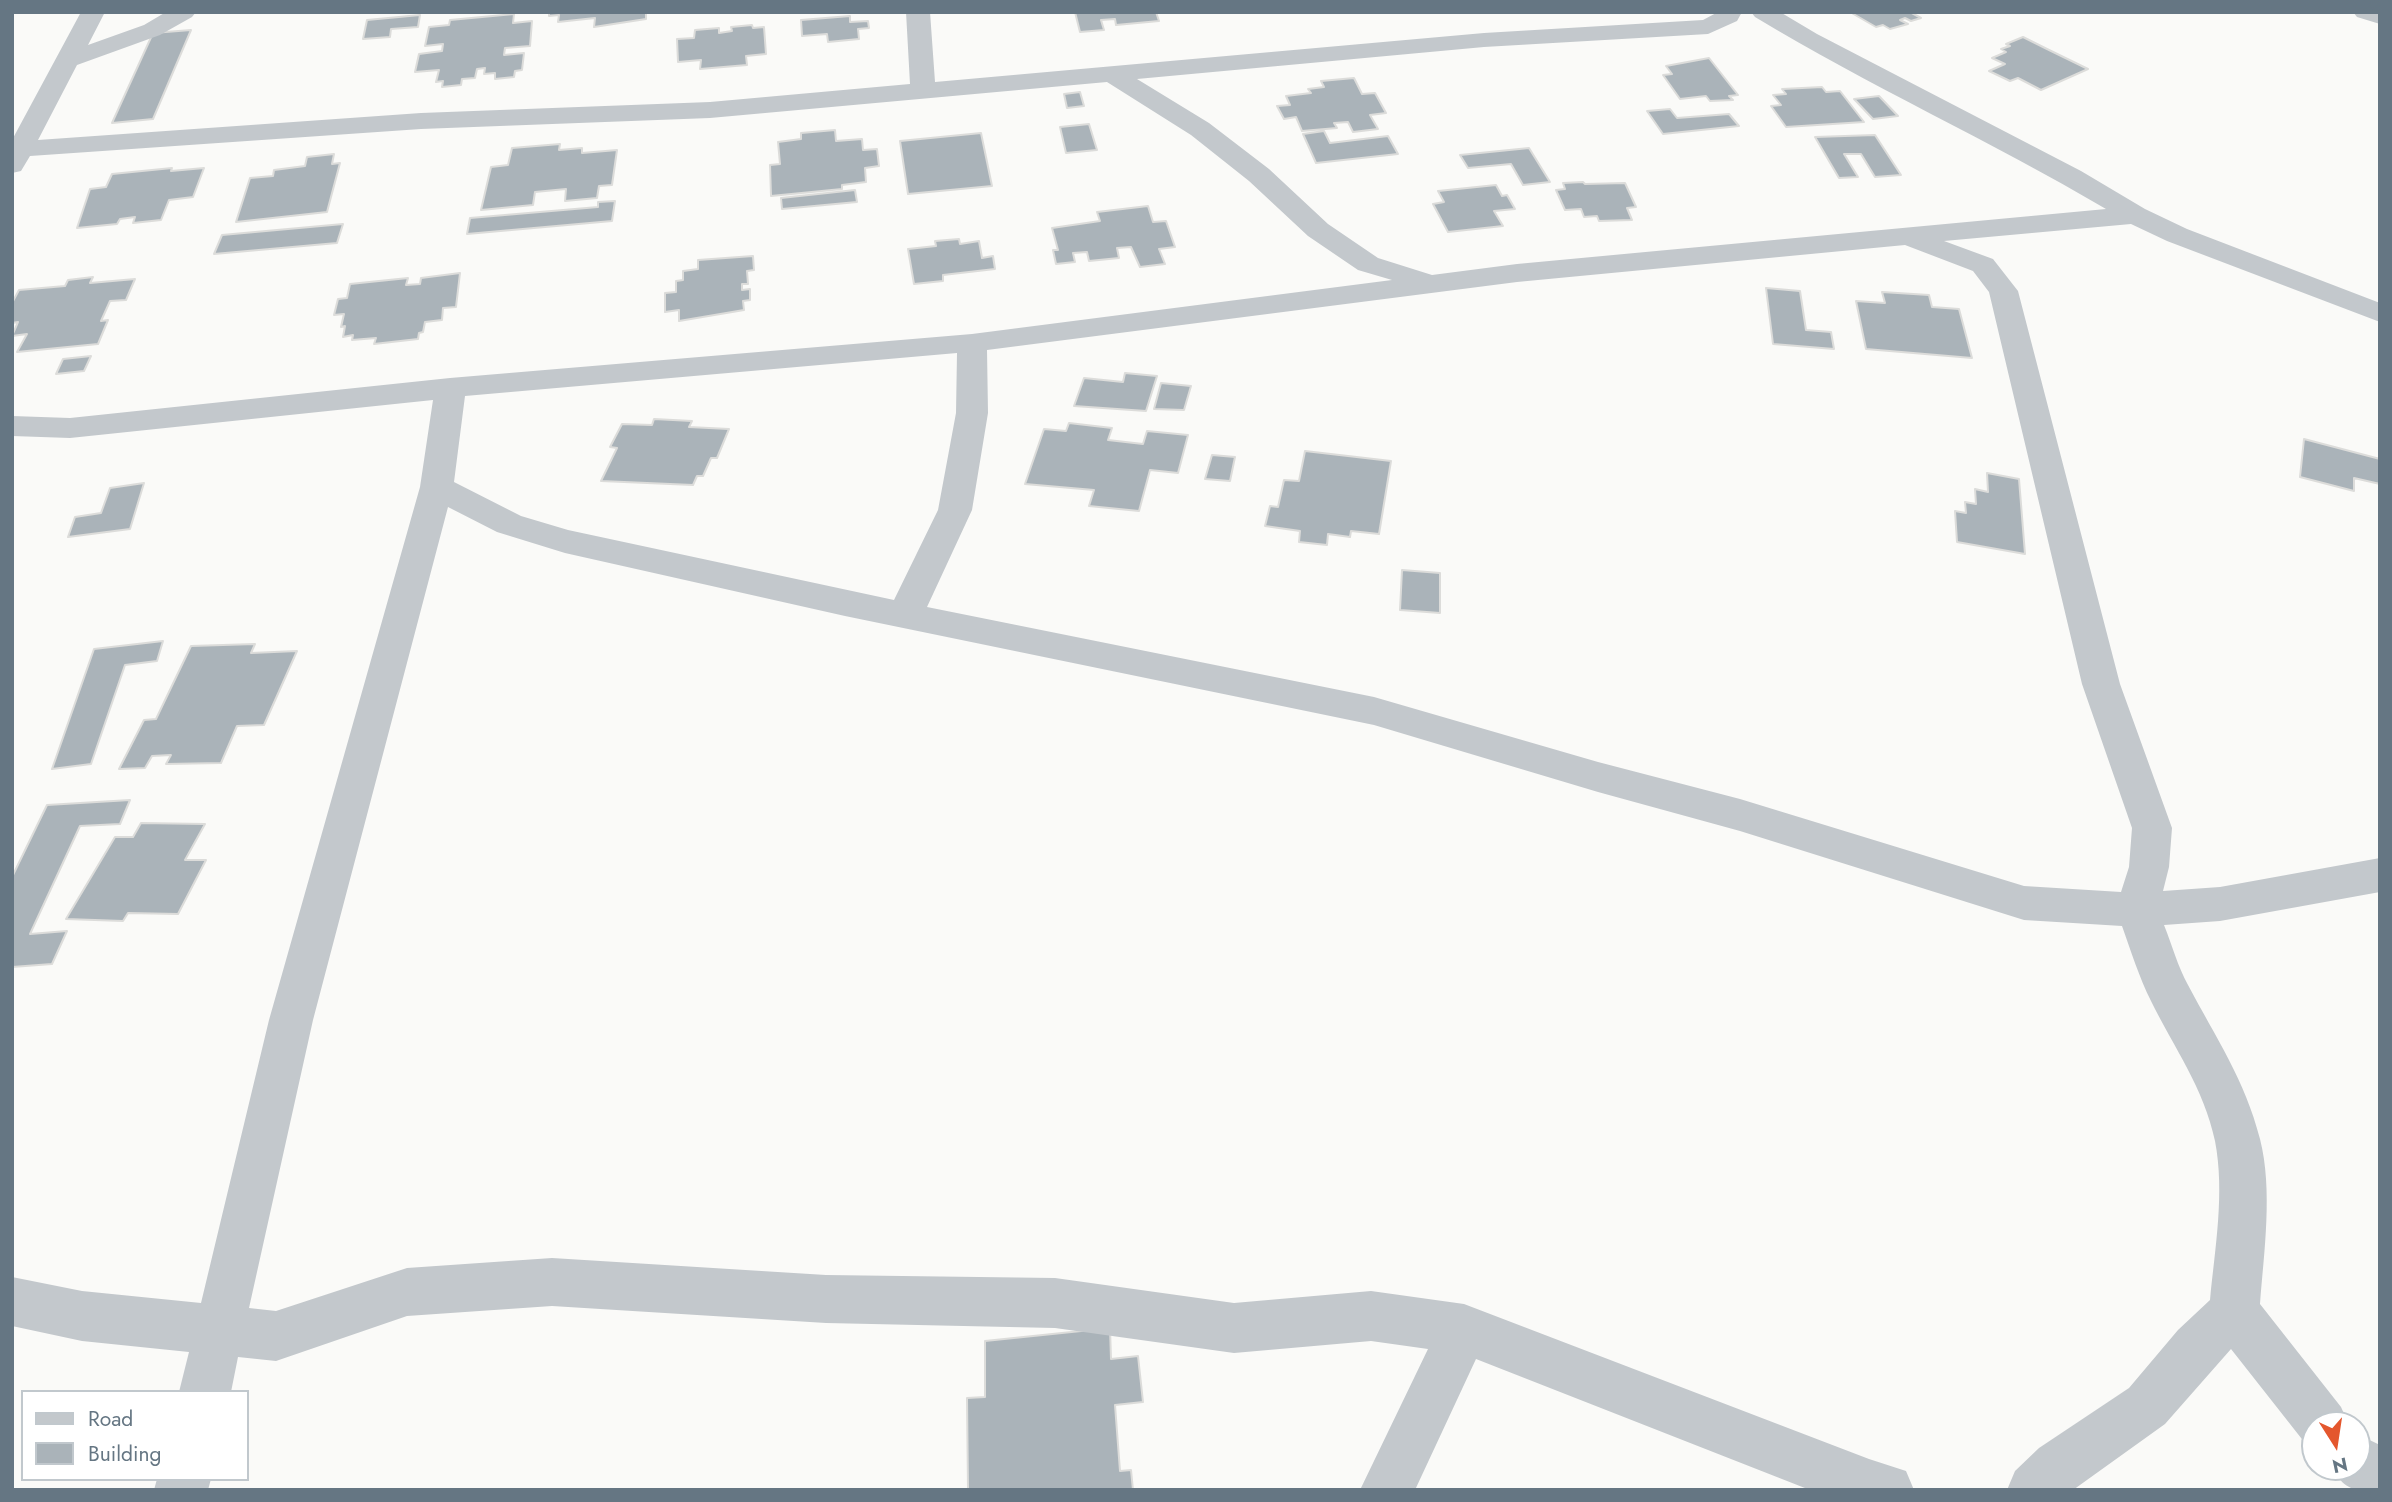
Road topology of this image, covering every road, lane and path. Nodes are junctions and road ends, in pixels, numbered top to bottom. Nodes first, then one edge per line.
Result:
1 (93, 12) edge
2 (184, 12) edge
3 (918, 12) edge
4 (1730, 12) edge
5 (1763, 12) edge
6 (2365, 12) edge
7 (2380, 17) edge
8 (63, 69) junction
9 (1111, 73) junction
10 (923, 89) junction
11 (24, 98) dead end
12 (17, 157) edge
13 (2135, 215) junction
14 (1907, 238) junction
15 (1433, 284) junction
16 (2380, 313) edge
17 (972, 343) junction
18 (450, 387) junction
19 (12, 426) edge
20 (437, 487) junction
21 (905, 615) junction
22 (2380, 875) edge
23 (2137, 911) junction
24 (12, 1301) edge
25 (2234, 1312) junction
26 (1464, 1329) junction
27 (220, 1330) junction
28 (205, 1390) edge
29 (2312, 1411) edge
30 (1387, 1490) edge
31 (1887, 1490) edge
32 (2034, 1490) edge

1 - 8 street
2 - 8 street
3 - 10 street
4 - 9 street
5 - 13 street
6 - 7 street
8 - 11 street
8 - 12 street
9 - 10 street
9 - 15 street
10 - 12 street
13 - 14 street
13 - 16 street
14 - 15 street
14 - 23 street
15 - 17 street
17 - 18 street
17 - 21 street
18 - 19 street
18 - 20 street
20 - 21 street
20 - 27 street
21 - 23 street
22 - 23 street
23 - 25 street
24 - 27 street
25 - 29 street
25 - 32 street
26 - 27 street
26 - 30 street
26 - 31 street
27 - 28 street

